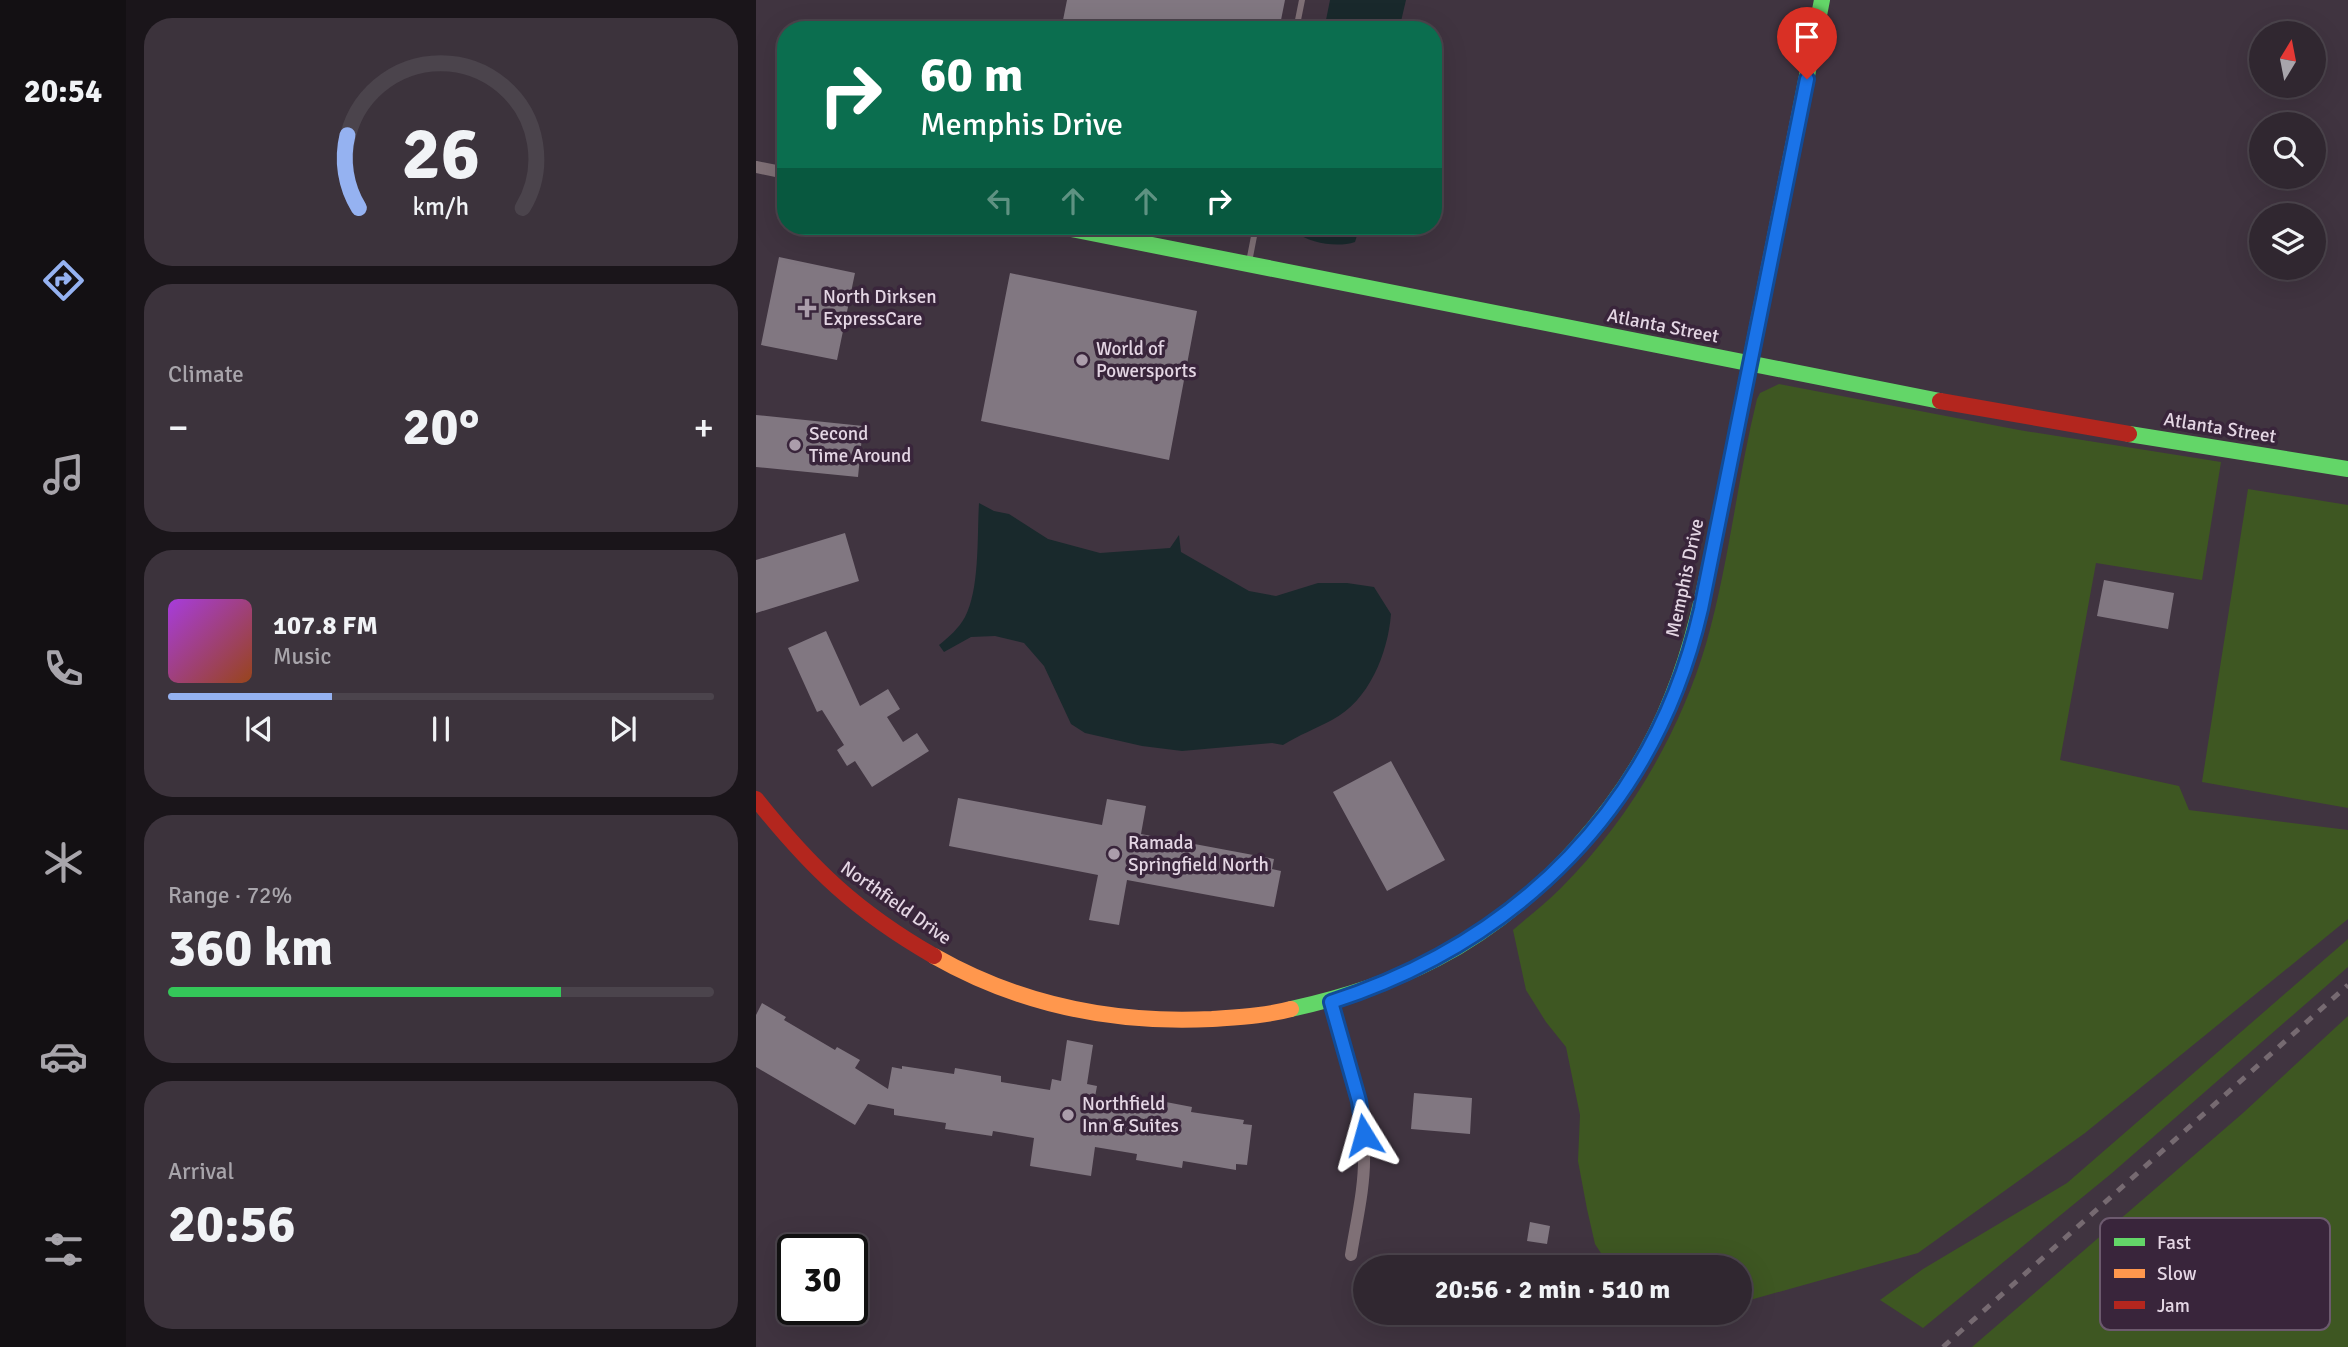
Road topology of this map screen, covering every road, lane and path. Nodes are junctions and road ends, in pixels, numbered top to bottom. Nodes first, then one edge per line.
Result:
1 (1302, 0) edge
2 (1822, 0) edge
3 (1298, 21) edge
4 (756, 167) edge
5 (777, 171) edge
6 (1102, 235) edge
7 (1254, 235) edge
8 (1249, 264) junction
9 (1749, 364) junction
10 (2348, 469) edge
11 (756, 799) edge
12 (1331, 1002) junction
13 (1351, 1255) dead end

1 - 3 lane
2 - 9 street, Memphis Drive
4 - 5 street
6 - 8 street, Atlanta Street
7 - 8 lane
8 - 9 street, Atlanta Street
9 - 10 street, Atlanta Street
9 - 12 street, Memphis Drive
11 - 12 street, Northfield Drive
12 - 13 street

